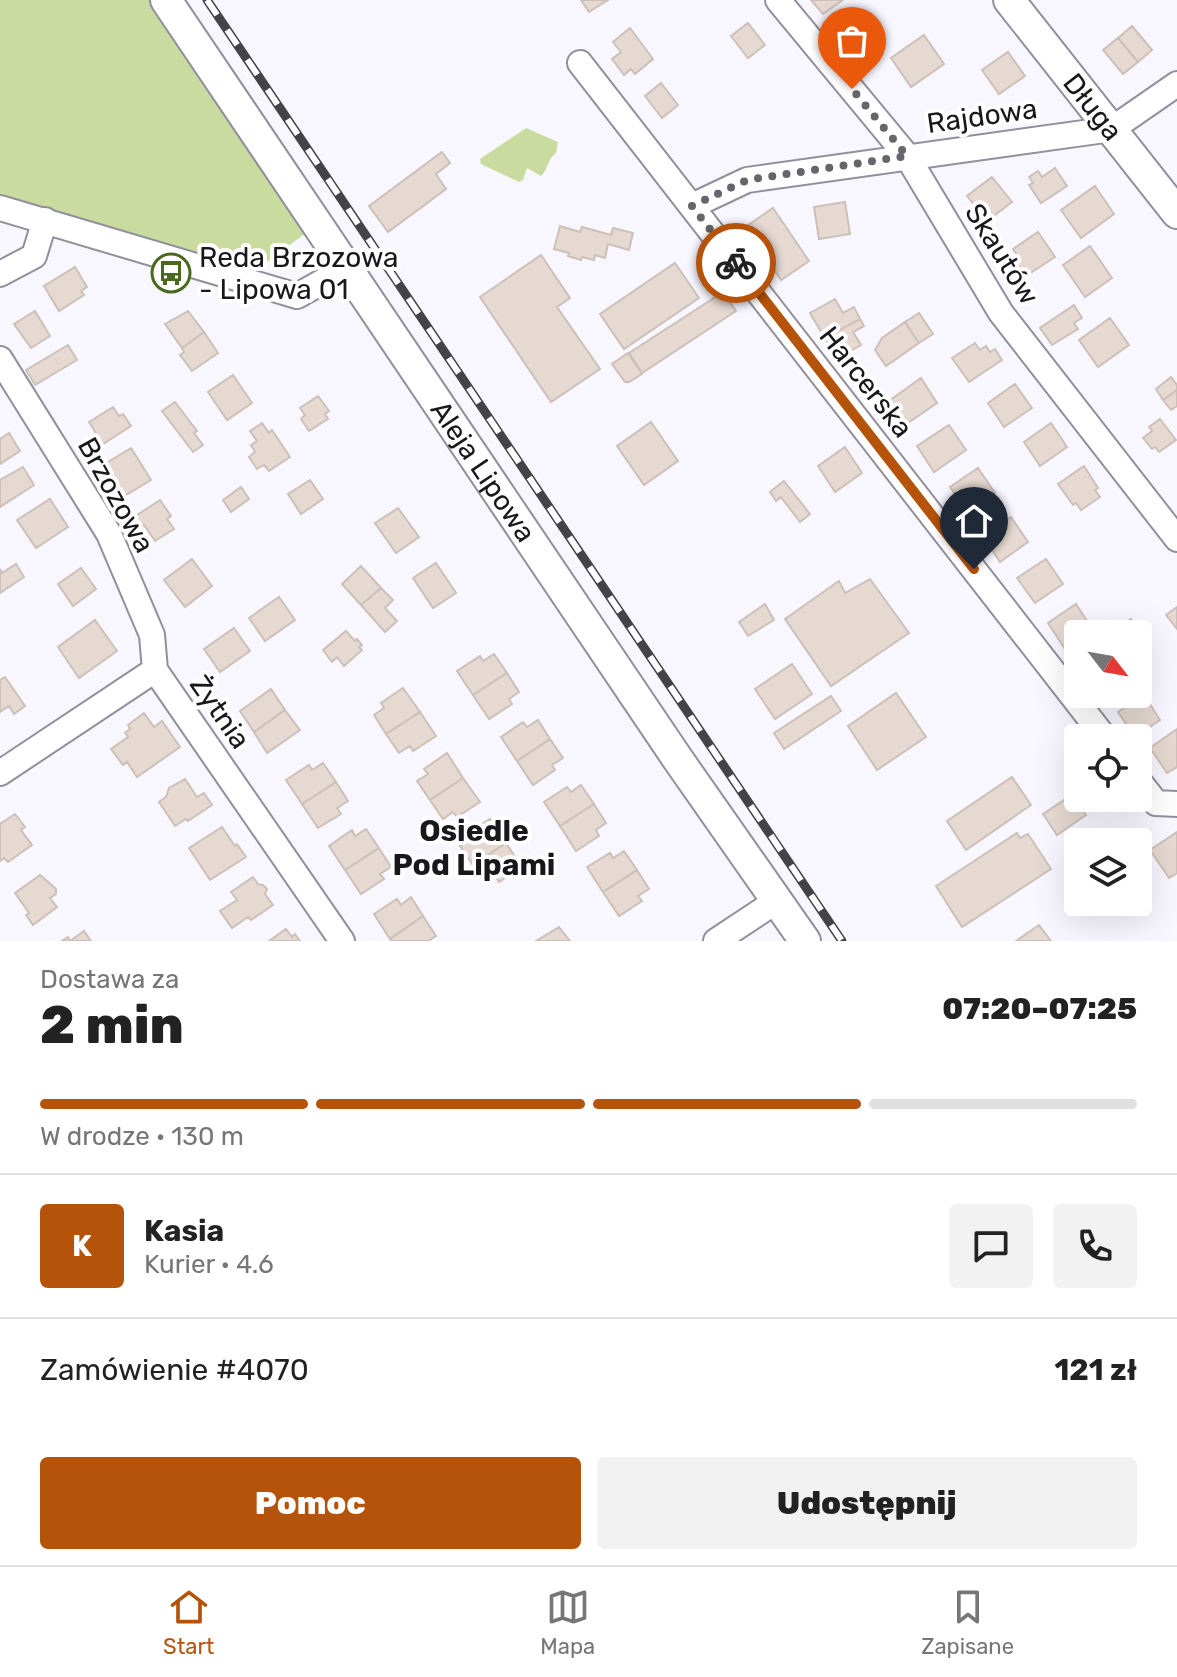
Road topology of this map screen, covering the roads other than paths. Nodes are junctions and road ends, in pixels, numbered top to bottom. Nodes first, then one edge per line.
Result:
1 (166, 0) edge
2 (778, 0) edge
3 (1009, 0) edge
4 (580, 63) dead end
5 (1177, 84) edge
6 (1112, 129) junction
7 (907, 156) junction
8 (692, 206) junction
9 (0, 208) edge
10 (1177, 213) edge
11 (45, 220) junction
12 (347, 268) junction
13 (0, 274) edge
14 (0, 359) edge
15 (1177, 539) edge
16 (155, 670) junction
17 (1094, 724) edge
18 (0, 773) edge
19 (1152, 798) edge
20 (1177, 804) edge
21 (778, 900) junction
22 (342, 941) edge
23 (716, 941) edge
24 (805, 941) edge

1 - 12 street, Aleja Lipowa
2 - 7 street, Skautów
3 - 6 street, Długa
4 - 8 street, Harcerska
5 - 6 street, Rajdowa
6 - 7 street, Rajdowa
6 - 10 street, Długa
7 - 8 street, Rajdowa
7 - 15 street, Skautów
8 - 17 street, Harcerska
9 - 11 street
11 - 12 street
11 - 13 street
12 - 21 street, Aleja Lipowa
14 - 16 street, Brzozowa
16 - 18 street, Żytnia
16 - 22 street, Żytnia
19 - 20 street
21 - 23 street
21 - 24 street, Aleja Lipowa

